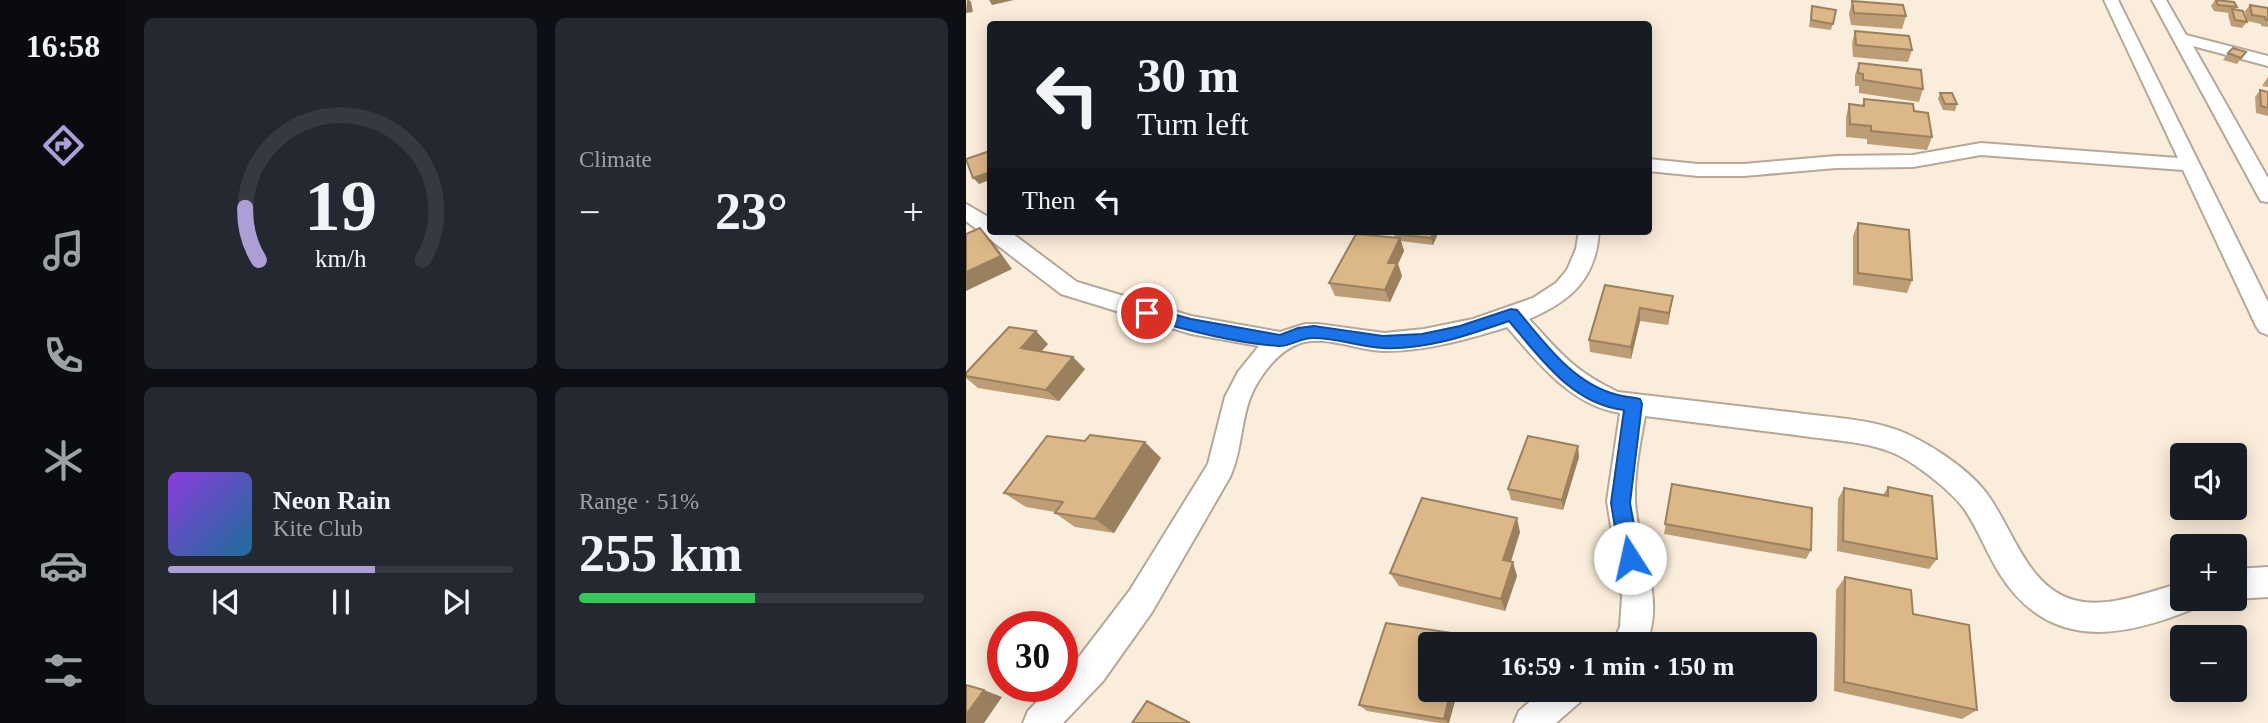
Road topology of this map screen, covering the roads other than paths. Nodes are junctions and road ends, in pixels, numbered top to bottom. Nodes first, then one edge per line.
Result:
1 (2111, 0) edge
2 (2159, 0) edge
3 (2180, 38) junction
4 (2268, 61) edge
5 (1652, 165) edge
6 (2190, 165) junction
7 (2268, 196) edge
8 (966, 211) edge
9 (987, 226) edge
10 (1000, 235) edge
11 (1588, 235) edge
12 (1511, 314) junction
13 (2268, 326) edge
14 (1281, 341) junction
15 (1634, 404) junction
16 (2268, 582) edge
17 (2247, 583) edge
18 (2170, 601) edge
19 (1634, 632) edge
20 (1555, 702) edge
21 (1040, 723) edge
22 (1531, 723) edge

1 - 6 street
2 - 3 street
3 - 4 street
3 - 7 street
5 - 6 street
6 - 13 street
8 - 9 street
10 - 14 street
11 - 12 street
12 - 14 street
12 - 15 street
14 - 21 street
15 - 18 street
15 - 19 street
16 - 17 street
20 - 22 street

